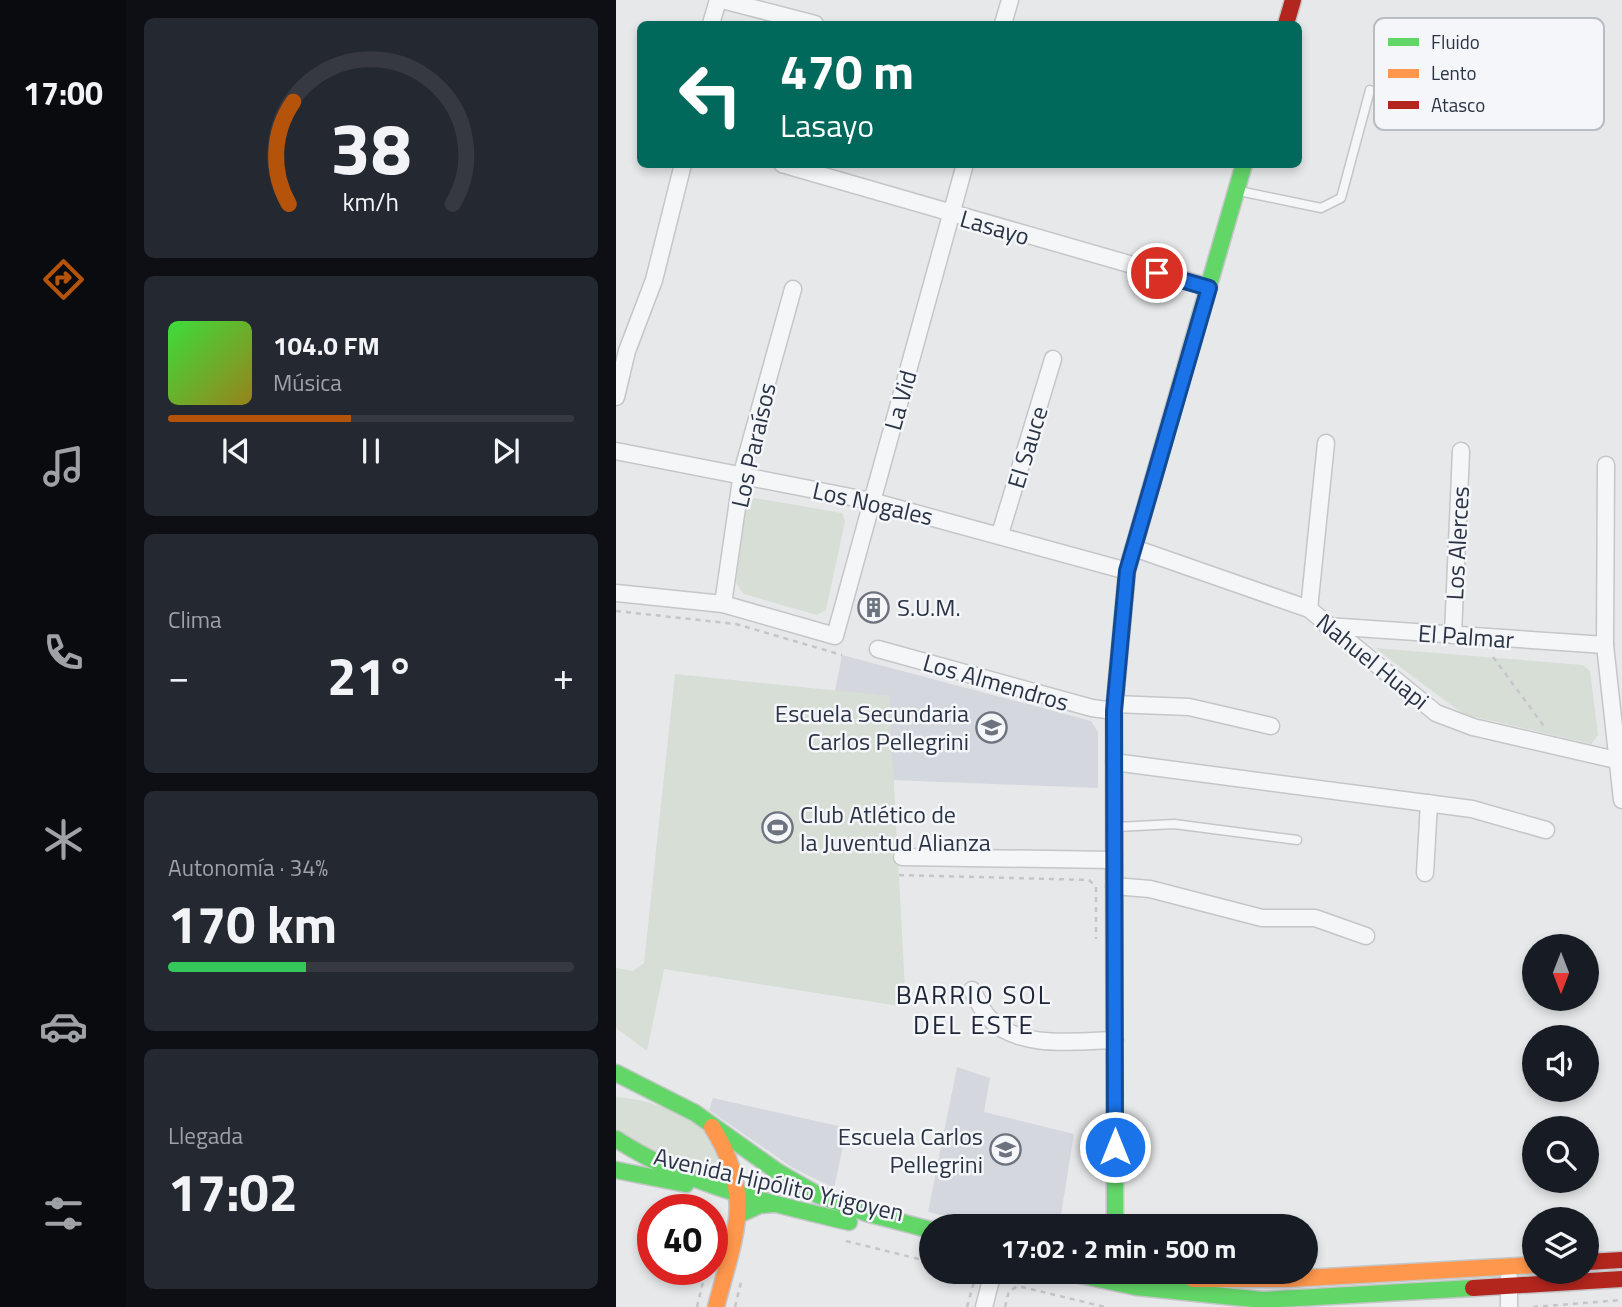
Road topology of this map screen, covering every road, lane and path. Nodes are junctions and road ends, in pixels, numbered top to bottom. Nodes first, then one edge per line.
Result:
1 (724, 0) edge
2 (1010, 0) edge
3 (1293, 0) edge
4 (778, 7) edge
5 (713, 21) edge
6 (808, 21) edge
7 (1004, 21) edge
8 (1287, 21) edge
9 (1370, 90) dead end
10 (682, 168) edge
11 (795, 168) edge
12 (964, 168) edge
13 (1242, 168) edge
14 (1237, 190) junction
15 (951, 215) junction
16 (1209, 288) junction
17 (793, 289) dead end
18 (1053, 359) dead end
19 (616, 397) edge
20 (1326, 443) dead end
21 (616, 451) edge
22 (1461, 451) dead end
23 (1605, 465) dead end
24 (742, 473) junction
25 (871, 501) junction
26 (1000, 534) junction
27 (1134, 548) junction
28 (1127, 571) junction
29 (616, 593) edge
30 (723, 604) junction
31 (1309, 609) junction
32 (616, 611) edge
33 (1328, 626) junction
34 (1453, 635) junction
35 (1605, 645) junction
36 (878, 649) dead end
37 (842, 655) dead end
38 (1493, 657) dead end
39 (1114, 708) junction
40 (1271, 726) dead end
41 (1550, 734) dead end
42 (1616, 760) junction
43 (1114, 762) junction
44 (1622, 800) edge
45 (1429, 803) junction
46 (1114, 827) junction
47 (1546, 830) dead end
48 (1297, 840) dead end
49 (902, 857) dead end
50 (1113, 860) junction
51 (1425, 873) dead end
52 (899, 875) dead end
53 (1114, 886) junction
54 (1366, 936) dead end
55 (1097, 943) dead end
56 (972, 990) dead end
57 (1115, 1041) junction
58 (616, 1073) edge
59 (616, 1089) edge
60 (642, 1090) junction
61 (706, 1119) junction
62 (616, 1139) edge
63 (616, 1170) edge
64 (712, 1189) junction
65 (741, 1195) junction
66 (778, 1203) junction
67 (1115, 1214) edge
68 (738, 1215) junction
69 (919, 1226) edge
70 (836, 1238) dead end
71 (919, 1240) edge
72 (919, 1259) edge
73 (1622, 1260) edge
74 (1599, 1261) edge
75 (1522, 1265) edge
76 (1508, 1266) junction
77 (1318, 1276) edge
78 (742, 1279) dead end
79 (1622, 1279) edge
80 (973, 1284) edge
81 (990, 1284) edge
82 (1147, 1284) edge
83 (1261, 1284) edge
84 (702, 1285) edge
85 (1509, 1285) junction
86 (1622, 1300) edge
87 (1263, 1303) edge
88 (697, 1307) edge
89 (716, 1307) edge
90 (735, 1307) edge
91 (967, 1307) edge
92 (984, 1307) edge
93 (1005, 1307) edge
94 (1105, 1307) edge
95 (1509, 1307) edge
96 (1533, 1307) edge

1 - 4 street
1 - 5 street
2 - 7 street
3 - 8 main road
4 - 6 street
9 - 14 lane
10 - 19 street
11 - 15 street, Lasayo
12 - 15 street, La Vid
13 - 14 main road
14 - 16 main road
15 - 16 street, Lasayo
15 - 25 street, La Vid
16 - 27 main road
17 - 24 street, Los Paraísos
18 - 26 street, El Sauce
20 - 31 street
21 - 24 street, Los Nogales
22 - 34 street, Los Alerces
23 - 35 street
24 - 25 street, Los Nogales
24 - 30 street, Los Paraísos
25 - 26 street, Los Nogales
25 - 30 street, La Vid
26 - 28 street, Los Nogales
27 - 28 main road
27 - 31 street, Nahuel Huapi
28 - 39 main road
29 - 30 street
31 - 33 street, Nahuel Huapi
32 - 37 path
33 - 34 street, El Palmar
33 - 42 street, Nahuel Huapi
34 - 35 street, El Palmar
35 - 42 street
36 - 39 street, Los Almendros
38 - 41 path
39 - 40 street, Los Almendros
39 - 43 main road
42 - 44 street
43 - 45 street
43 - 46 main road
45 - 47 street
45 - 51 street
46 - 48 lane
46 - 50 main road
49 - 50 street
50 - 53 main road
52 - 55 path
53 - 54 street
53 - 57 main road
56 - 57 street
57 - 67 main road
58 - 60 main road
59 - 60 main road, Avenida Hipólito Yrigoyen
60 - 61 main road, Avenida Hipólito Yrigoyen
61 - 65 main road
61 - 69 main road, Avenida Hipólito Yrigoyen
62 - 64 main road
63 - 64 main road, Avenida Hipólito Yrigoyen
64 - 65 main road, Avenida Hipólito Yrigoyen
64 - 68 main road
65 - 66 main road, Avenida Hipólito Yrigoyen
65 - 68 main road
66 - 68 main road
66 - 71 main road, Avenida Hipólito Yrigoyen
68 - 89 main road
70 - 72 path
73 - 74 main road
75 - 76 main road
76 - 77 main road
76 - 85 street
78 - 90 path
79 - 85 main road
80 - 91 path
81 - 92 street
82 - 87 main road
83 - 87 street
84 - 88 path
85 - 87 main road
85 - 95 street
86 - 96 path
93 - 94 path

